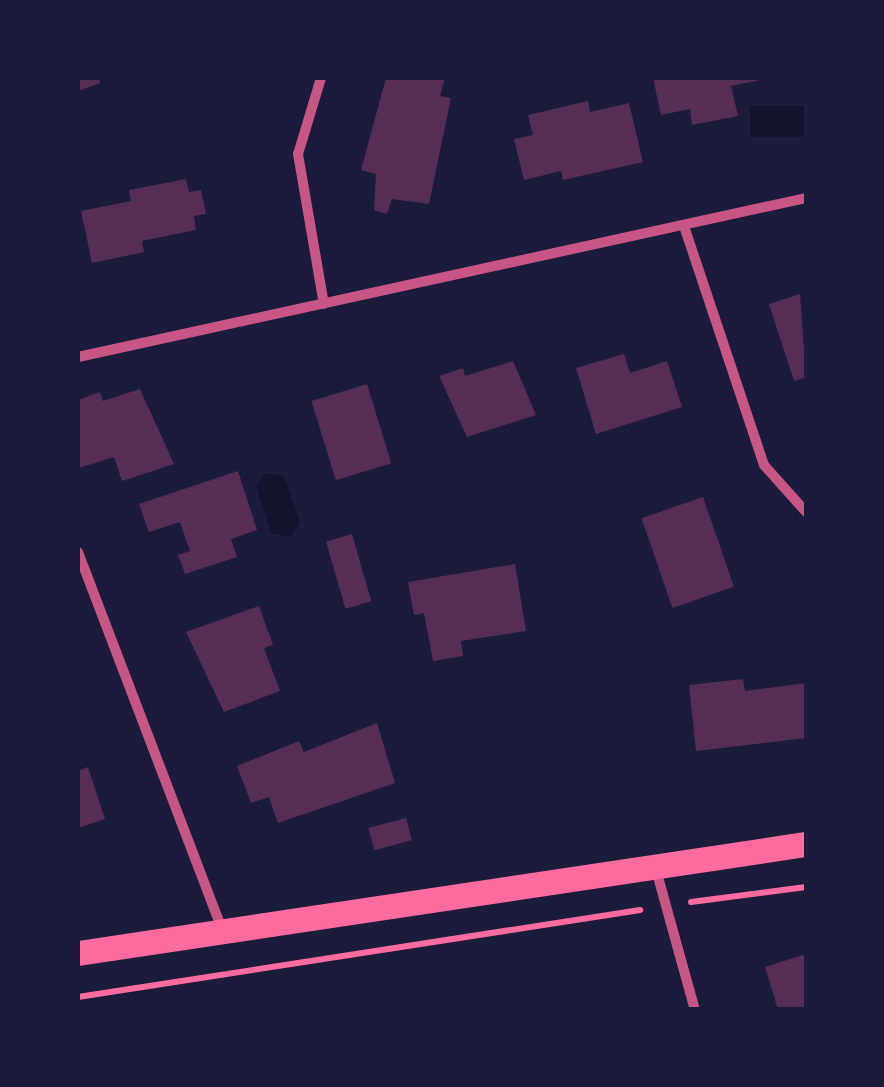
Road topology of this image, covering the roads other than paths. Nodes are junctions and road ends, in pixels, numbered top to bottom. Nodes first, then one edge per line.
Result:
1 (321, 78) edge
2 (806, 198) edge
3 (684, 226) junction
4 (324, 304) junction
5 (78, 357) edge
6 (806, 512) edge
7 (78, 552) edge
8 (806, 844) edge
9 (655, 865) junction
10 (225, 935) junction
11 (78, 953) edge
12 (695, 1010) edge

1 - 4 street
2 - 3 street
3 - 4 street
3 - 6 street
4 - 5 street
7 - 10 street
8 - 9 main road
9 - 10 main road
9 - 12 street
10 - 11 main road

